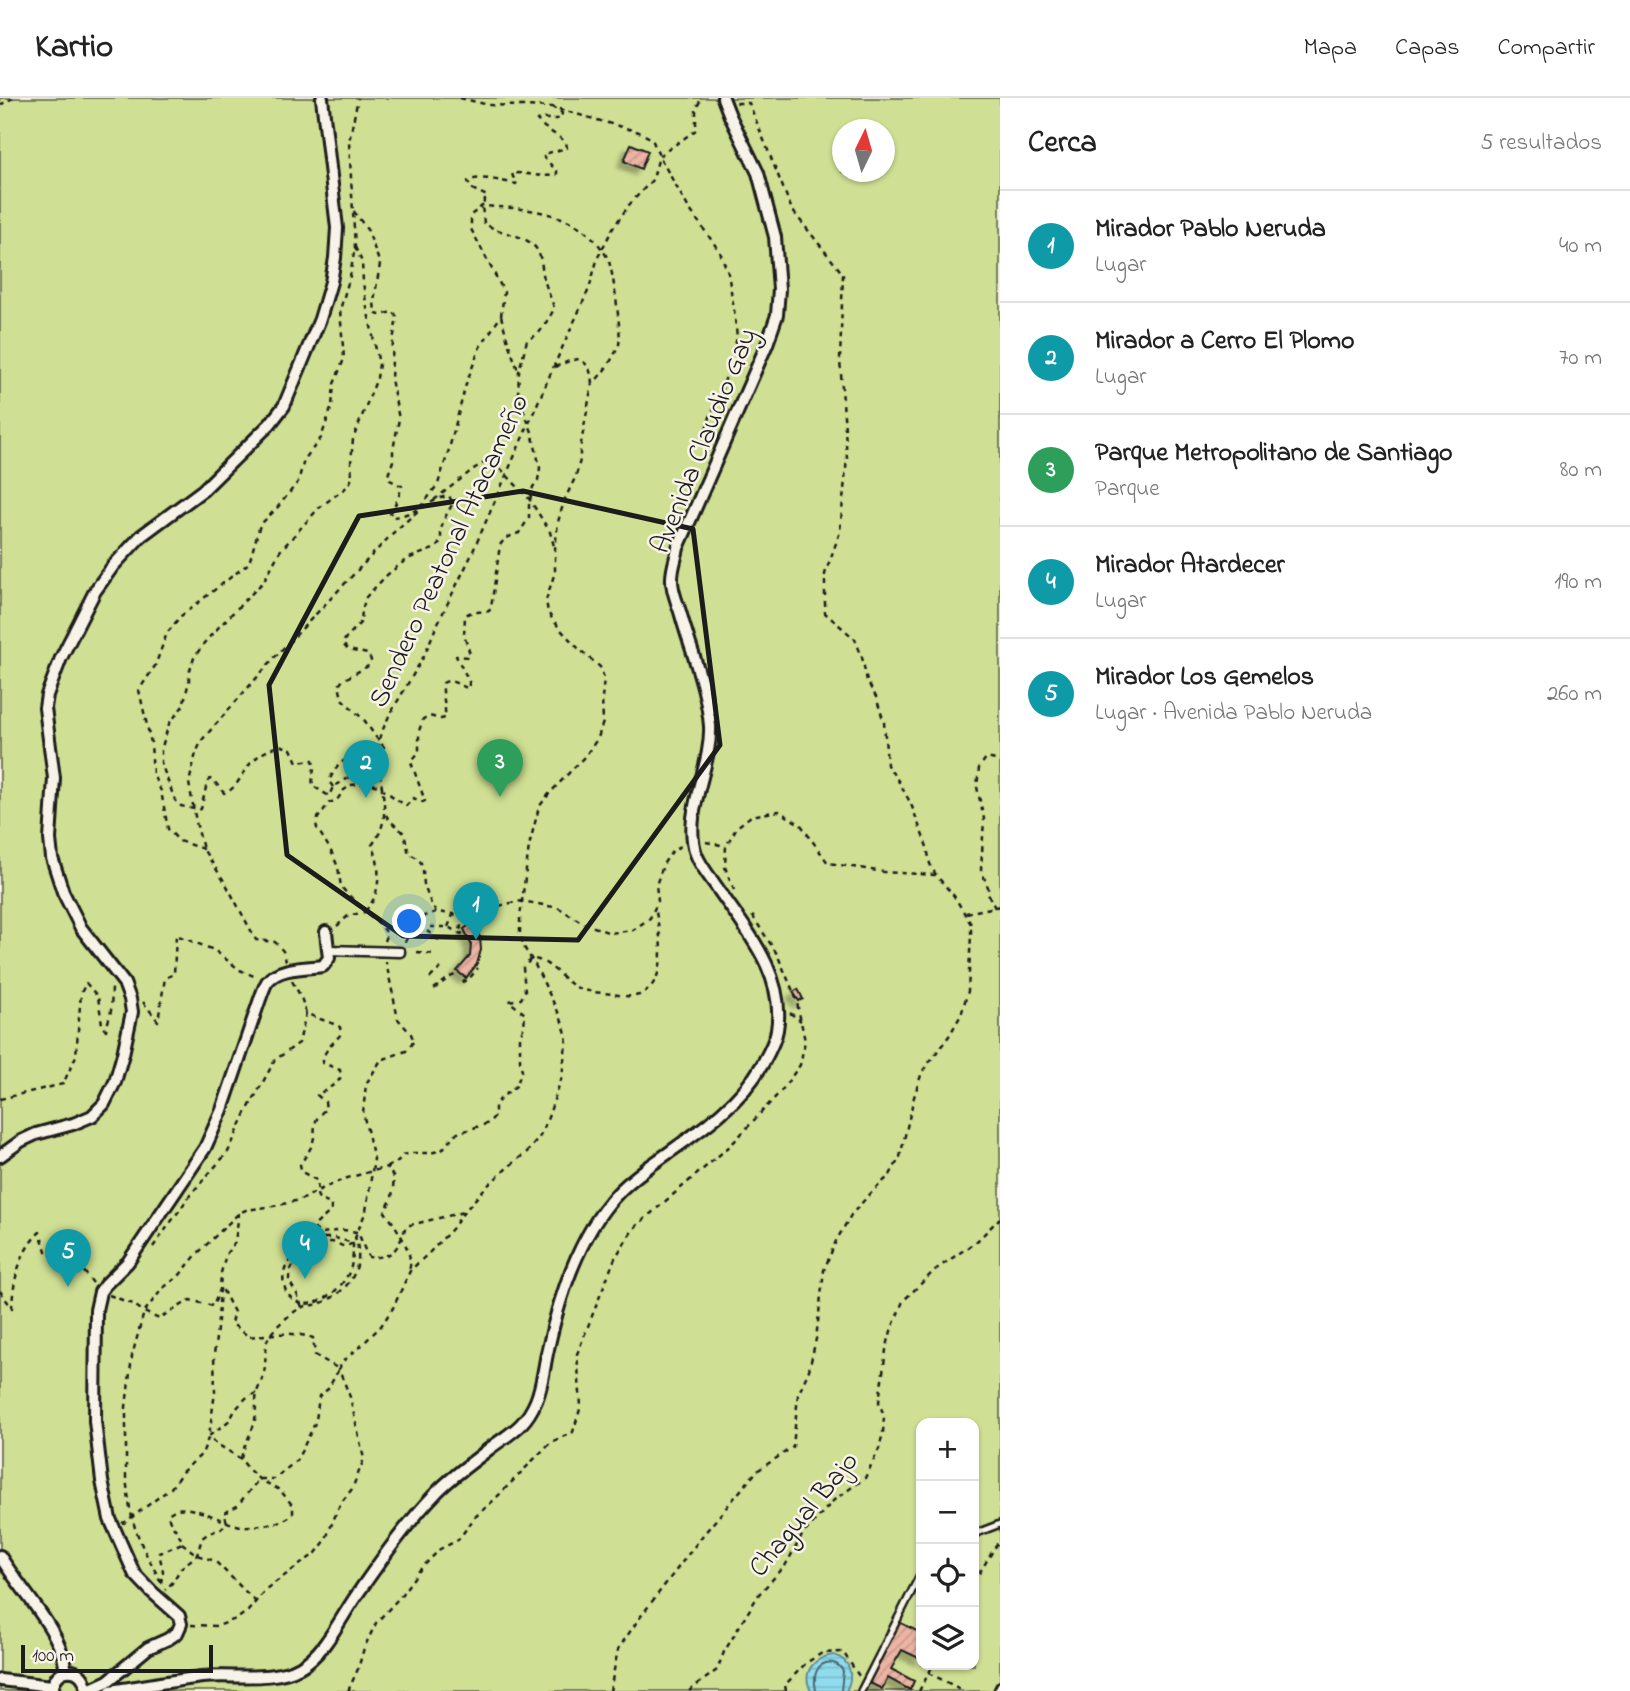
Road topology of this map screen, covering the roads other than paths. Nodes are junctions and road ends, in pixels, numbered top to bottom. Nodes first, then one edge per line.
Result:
1 (322, 98) edge
2 (724, 100) edge
3 (326, 932) road end
4 (328, 950) junction
5 (400, 952) road end
6 (0, 1156) edge
7 (1000, 1524) edge
8 (979, 1532) edge
9 (0, 1556) edge
10 (916, 1583) edge
11 (65, 1671) junction
12 (0, 1681) edge
13 (1000, 1685) edge
14 (862, 1688) edge
15 (53, 1689) edge
16 (86, 1691) edge
17 (111, 1691) edge
18 (997, 1691) edge

1 - 6 street
2 - 17 street, Avenida Claudio Gay
3 - 4 street
4 - 5 street
4 - 16 street
7 - 8 lane
9 - 11 street
10 - 14 lane
11 - 15 street
11 - 16 street
12 - 15 street
13 - 18 lane

